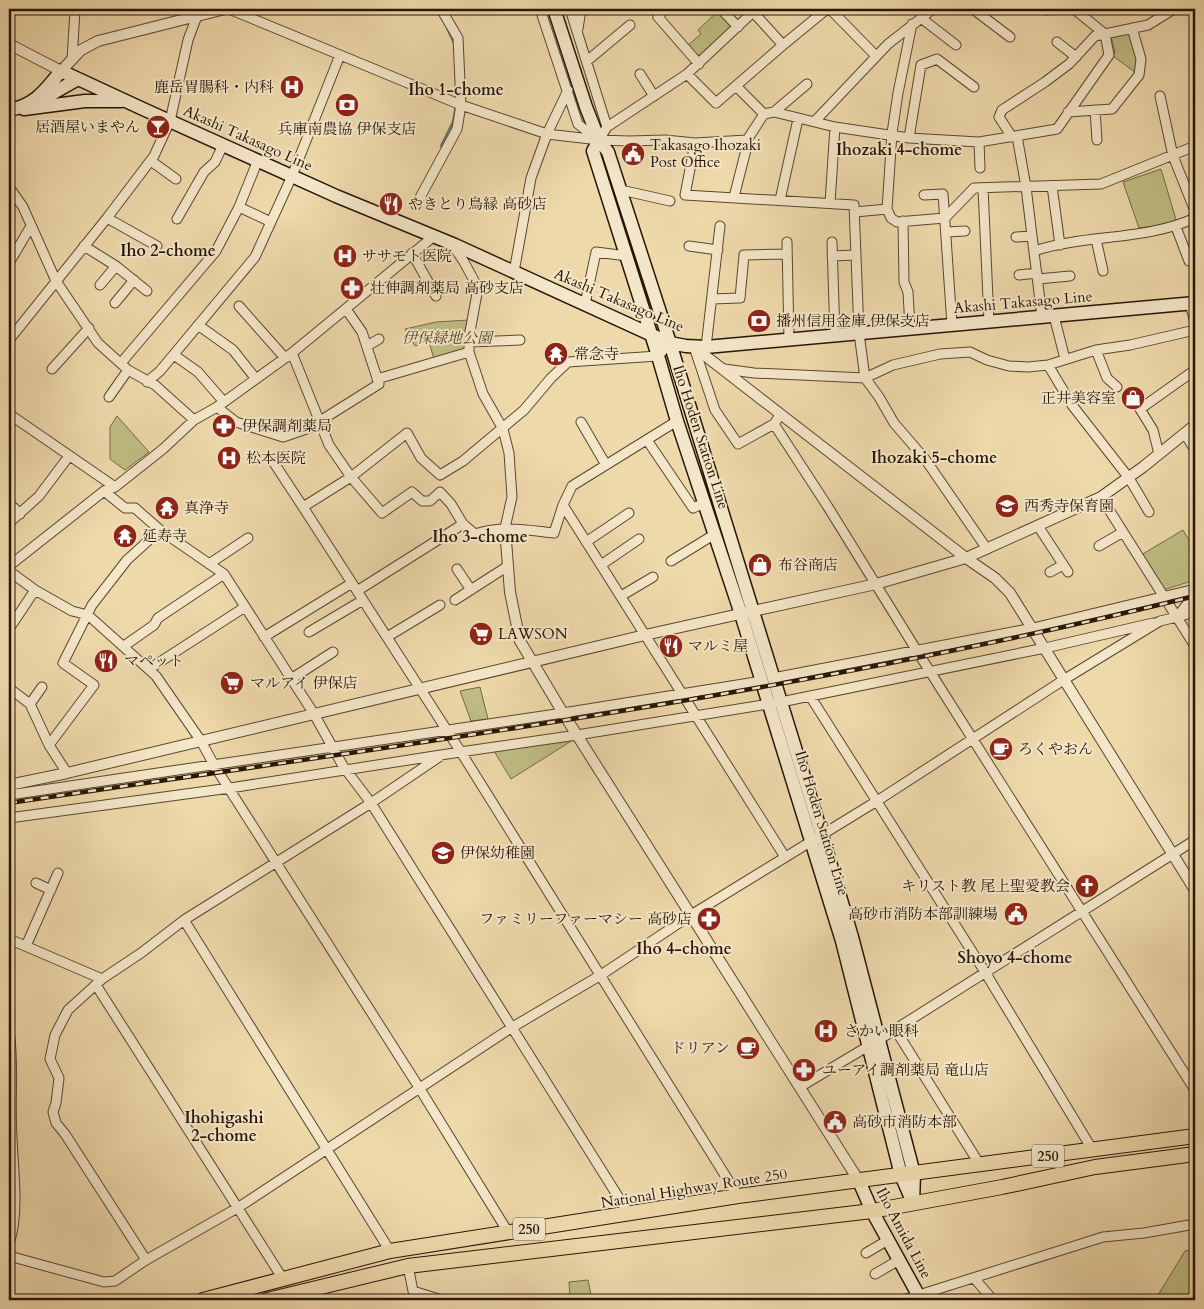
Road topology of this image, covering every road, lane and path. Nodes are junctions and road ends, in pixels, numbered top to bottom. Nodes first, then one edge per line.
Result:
1 (225, 9) edge
2 (229, 9) edge
3 (441, 9) edge
4 (540, 9) edge
5 (554, 9) edge
6 (570, 9) edge
7 (581, 9) edge
8 (665, 9) edge
9 (721, 9) edge
10 (829, 9) edge
11 (933, 9) edge
12 (973, 9) edge
13 (1074, 9) edge
14 (1174, 9) edge
15 (75, 10) edge
16 (755, 10) edge
17 (197, 16) junction
18 (921, 18) junction
19 (912, 24) junction
20 (630, 25) dead end
21 (738, 27) junction
22 (1132, 28) junction
23 (577, 32) junction
24 (1104, 34) junction
25 (1010, 37) dead end
26 (1057, 42) dead end
27 (9, 44) edge
28 (783, 44) junction
29 (956, 45) dead end
30 (340, 55) junction
31 (876, 56) junction
32 (1076, 57) junction
33 (72, 60) junction
34 (587, 60) junction
35 (699, 64) junction
36 (62, 70) junction
37 (640, 74) dead end
38 (687, 74) junction
39 (78, 79) junction
40 (807, 84) dead end
41 (736, 86) junction
42 (974, 87) dead end
43 (568, 90) junction
44 (654, 96) junction
45 (1160, 96) dead end
46 (37, 99) junction
47 (126, 101) junction
48 (461, 105) junction
49 (13, 109) edge
50 (1095, 110) junction
51 (1068, 112) junction
52 (769, 113) junction
53 (798, 119) junction
54 (170, 121) junction
55 (815, 121) junction
56 (835, 126) junction
57 (607, 127) junction
58 (547, 134) junction
59 (892, 136) junction
60 (1014, 136) junction
61 (909, 138) junction
62 (599, 140) junction
63 (747, 140) junction
64 (1097, 140) dead end
65 (979, 142) junction
66 (695, 143) junction
67 (223, 145) junction
68 (1195, 146) edge
69 (1173, 156) junction
70 (258, 160) junction
71 (151, 161) junction
72 (980, 168) dead end
73 (292, 176) junction
74 (176, 179) dead end
75 (1052, 186) junction
76 (9, 187) edge
77 (1026, 187) junction
78 (983, 188) junction
79 (620, 190) junction
80 (924, 195) dead end
81 (734, 197) junction
82 (780, 200) junction
83 (670, 201) dead end
84 (830, 203) junction
85 (416, 205) dead end
86 (238, 207) junction
87 (887, 209) junction
88 (1195, 211) edge
89 (855, 212) junction
90 (107, 218) junction
91 (945, 218) junction
92 (1195, 218) edge
93 (177, 219) dead end
94 (903, 221) junction
95 (271, 222) junction
96 (32, 226) junction
97 (720, 226) dead end
98 (1176, 227) junction
99 (946, 232) junction
100 (965, 232) dead end
101 (434, 236) junction
102 (1032, 236) junction
103 (1016, 237) dead end
104 (1096, 239) junction
105 (787, 242) dead end
106 (832, 242) dead end
107 (455, 245) junction
108 (1060, 245) junction
109 (84, 246) junction
110 (157, 246) dead end
111 (689, 246) dead end
112 (718, 250) junction
113 (1034, 251) junction
114 (412, 253) junction
115 (787, 254) junction
116 (856, 254) junction
117 (627, 256) junction
118 (832, 256) junction
119 (1195, 259) edge
120 (9, 263) edge
121 (116, 266) junction
122 (1103, 271) dead end
123 (514, 272) junction
124 (1019, 275) dead end
125 (1038, 276) junction
126 (1070, 276) dead end
127 (134, 280) junction
128 (56, 281) junction
129 (100, 285) dead end
130 (148, 291) dead end
131 (436, 296) dead end
132 (712, 299) junction
133 (115, 303) dead end
134 (1192, 303) edge
135 (585, 304) junction
136 (239, 306) dead end
137 (346, 309) junction
138 (1048, 317) junction
139 (989, 321) junction
140 (1195, 322) edge
141 (198, 325) junction
142 (952, 325) junction
143 (89, 328) junction
144 (910, 328) junction
145 (1195, 330) edge
146 (858, 333) junction
147 (652, 335) junction
148 (835, 336) junction
149 (379, 339) dead end
150 (9, 340) edge
151 (520, 340) dead end
152 (789, 340) junction
153 (469, 342) junction
154 (670, 343) junction
155 (366, 346) junction
156 (700, 347) junction
157 (1096, 350) junction
158 (469, 352) junction
159 (174, 355) junction
160 (289, 356) junction
161 (658, 356) junction
162 (1065, 359) junction
163 (1048, 365) junction
164 (125, 366) junction
165 (52, 369) dead end
166 (724, 369) junction
167 (1195, 370) edge
168 (865, 378) junction
169 (256, 379) junction
170 (377, 379) junction
171 (147, 382) junction
172 (1117, 387) dead end
173 (109, 397) dead end
174 (221, 405) junction
175 (9, 414) edge
176 (780, 415) junction
177 (194, 420) junction
178 (677, 421) junction
179 (320, 422) junction
180 (581, 422) dead end
181 (774, 424) junction
182 (1195, 425) edge
183 (503, 429) junction
184 (1185, 434) junction
185 (647, 440) junction
186 (1195, 450) edge
187 (1158, 454) junction
188 (69, 456) junction
189 (274, 463) dead end
190 (606, 465) junction
191 (351, 477) junction
192 (1129, 478) junction
193 (115, 487) junction
194 (104, 491) junction
195 (1101, 497) junction
196 (9, 503) edge
197 (705, 503) junction
198 (563, 505) junction
199 (303, 507) junction
200 (1149, 512) dead end
201 (20, 514) junction
202 (9, 524) edge
203 (463, 524) junction
204 (627, 526) dead end
205 (1038, 526) junction
206 (505, 528) junction
207 (160, 530) junction
208 (1123, 532) junction
209 (715, 534) junction
210 (248, 538) dead end
211 (639, 539) dead end
212 (586, 542) junction
213 (1099, 546) dead end
214 (987, 549) junction
215 (966, 558) junction
216 (671, 561) dead end
217 (209, 564) junction
218 (601, 565) junction
219 (9, 566) edge
220 (508, 566) junction
221 (457, 569) dead end
222 (9, 571) edge
223 (1050, 572) dead end
224 (224, 574) junction
225 (653, 577) dead end
226 (352, 583) junction
227 (876, 584) junction
228 (1195, 589) edge
229 (35, 590) junction
230 (471, 590) junction
231 (1195, 594) edge
232 (360, 596) junction
233 (621, 596) junction
234 (1163, 597) junction
235 (454, 600) dead end
236 (440, 605) dead end
237 (245, 607) junction
238 (1195, 612) edge
239 (747, 613) junction
240 (88, 615) junction
241 (1177, 617) junction
242 (1160, 621) junction
243 (1033, 628) junction
244 (9, 629) edge
245 (309, 632) dead end
246 (645, 635) junction
247 (264, 637) junction
248 (387, 637) junction
249 (124, 646) junction
250 (1195, 646) edge
251 (1045, 648) junction
252 (917, 651) junction
253 (333, 652) dead end
254 (532, 663) junction
255 (149, 669) junction
256 (931, 671) junction
257 (291, 679) junction
258 (767, 679) junction
259 (1065, 680) junction
260 (42, 687) dead end
261 (9, 688) edge
262 (420, 689) junction
263 (682, 694) junction
264 (810, 696) junction
265 (774, 703) junction
266 (30, 704) junction
267 (563, 713) junction
268 (314, 714) junction
269 (696, 716) junction
270 (447, 731) junction
271 (577, 736) junction
272 (973, 739) junction
273 (201, 741) junction
274 (49, 745) junction
275 (332, 747) junction
276 (460, 752) junction
277 (443, 754) junction
278 (214, 765) junction
279 (346, 770) junction
280 (67, 773) junction
281 (9, 785) edge
282 (230, 788) junction
283 (9, 795) edge
284 (877, 801) junction
285 (370, 803) junction
286 (9, 818) edge
287 (822, 835) junction
288 (1195, 840) edge
289 (811, 842) junction
290 (1172, 854) junction
291 (785, 858) junction
292 (275, 862) junction
293 (58, 873) dead end
294 (36, 883) dead end
295 (50, 890) junction
296 (1195, 890) edge
297 (1082, 911) junction
298 (691, 915) junction
299 (184, 920) junction
300 (9, 939) edge
301 (26, 946) junction
302 (985, 972) junction
303 (601, 975) junction
304 (99, 982) junction
305 (511, 1028) junction
306 (895, 1029) junction
307 (9, 1034) edge
308 (874, 1042) junction
309 (800, 1086) junction
310 (420, 1089) junction
311 (1195, 1090) edge
312 (1195, 1136) edge
313 (326, 1148) junction
314 (1092, 1149) junction
315 (1195, 1154) edge
316 (980, 1165) junction
317 (907, 1175) junction
318 (860, 1181) junction
319 (738, 1196) junction
320 (913, 1204) junction
321 (238, 1207) junction
322 (872, 1211) junction
323 (629, 1214) junction
324 (1195, 1224) edge
325 (508, 1232) junction
326 (888, 1240) junction
327 (9, 1242) edge
328 (390, 1251) junction
329 (866, 1253) dead end
330 (9, 1256) edge
331 (146, 1260) junction
332 (899, 1260) junction
333 (408, 1266) junction
334 (875, 1274) dead end
335 (974, 1278) junction
336 (283, 1279) junction
337 (920, 1298) edge
338 (203, 1300) edge
339 (267, 1300) edge
340 (436, 1300) edge
341 (903, 1300) edge
342 (993, 1300) edge

1 - 17 street
2 - 30 street
3 - 48 street
4 - 43 street
5 - 62 main road, Iho Hoden Station Line
6 - 23 street
7 - 23 street
8 - 35 street
9 - 21 street
10 - 28 street
10 - 31 street
11 - 18 street
12 - 25 street
13 - 24 street
14 - 22 street
15 - 33 street
16 - 21 street
16 - 28 street
17 - 33 street
17 - 54 street
18 - 19 street
18 - 29 street
19 - 31 street
19 - 59 street
20 - 34 street
21 - 35 street
22 - 24 street
22 - 50 street
23 - 34 street
24 - 32 street
24 - 51 street
26 - 32 street
27 - 36 street
28 - 41 street
30 - 48 street
30 - 73 street
31 - 55 street
32 - 60 street
33 - 36 street
34 - 57 street
35 - 38 street
36 - 39 main road, Akashi Takasago Line
36 - 46 main road, Akashi Takasago Line
37 - 44 street
38 - 41 street
38 - 44 street
39 - 46 main road, Akashi Takasago Line
39 - 47 main road, Akashi Takasago Line
40 - 52 street
41 - 52 street
42 - 61 street
43 - 58 street
43 - 62 street
44 - 57 street
45 - 69 street
46 - 49 main road, Akashi Takasago Line
47 - 49 main road, Akashi Takasago Line
47 - 54 main road, Akashi Takasago Line
48 - 58 street
48 - 85 street
50 - 51 street
50 - 64 street
51 - 60 street
52 - 53 street
52 - 63 street
53 - 55 street
53 - 82 street
54 - 67 main road, Akashi Takasago Line
54 - 71 street
55 - 56 street
56 - 59 street
56 - 84 street
57 - 62 street
58 - 62 street
58 - 123 street
59 - 61 street
59 - 87 street
60 - 65 street
60 - 77 street
61 - 65 street
62 - 66 street
62 - 79 main road, Iho Hoden Station Line
62 - 117 main road, Iho Hoden Station Line
63 - 66 street
63 - 81 street
65 - 72 street
66 - 81 street
67 - 70 main road, Akashi Takasago Line
67 - 93 street
68 - 69 street
69 - 75 street
69 - 88 street
70 - 73 main road, Akashi Takasago Line
70 - 86 street
71 - 74 street
71 - 90 street
73 - 95 street
73 - 101 main road, Akashi Takasago Line
75 - 77 street
75 - 108 street
76 - 96 street
77 - 78 street
77 - 102 street
78 - 91 street
78 - 139 street
79 - 83 street
79 - 154 main road, Iho Hoden Station Line
80 - 91 street
81 - 82 street
82 - 84 street
84 - 89 street
86 - 95 street
86 - 164 street
87 - 89 street
87 - 94 street
89 - 116 street
90 - 109 street
90 - 110 street
91 - 94 street
91 - 99 street
92 - 98 street
94 - 144 street
95 - 141 street
96 - 120 street
96 - 128 street
97 - 112 street
98 - 104 street
98 - 119 street
99 - 100 street
99 - 142 street
101 - 107 main road, Akashi Takasago Line
101 - 114 street
102 - 103 street
102 - 113 street
104 - 108 street
104 - 122 street
105 - 115 street
106 - 118 street
107 - 123 main road, Akashi Takasago Line
107 - 153 street
108 - 113 street
109 - 121 street
109 - 128 street
111 - 112 street
112 - 132 street
113 - 125 street
114 - 131 street
114 - 137 street
115 - 132 street
115 - 152 street
116 - 118 street
116 - 146 street
117 - 135 street
117 - 147 main road, Iho Hoden Station Line
118 - 148 street
121 - 127 street
121 - 129 street
123 - 135 main road, Akashi Takasago Line
124 - 125 street
125 - 126 street
125 - 138 street
127 - 130 street
127 - 133 street
128 - 143 street
128 - 150 street
132 - 156 street
134 - 138 main road, Akashi Takasago Line
134 - 140 street
135 - 147 main road, Akashi Takasago Line
136 - 160 street
137 - 155 street
137 - 160 street
138 - 139 main road, Akashi Takasago Line
138 - 162 street
139 - 142 main road, Akashi Takasago Line
141 - 159 street
141 - 169 street
142 - 144 main road, Akashi Takasago Line
143 - 164 street
143 - 165 street
144 - 146 main road, Akashi Takasago Line
145 - 157 street
146 - 148 main road, Akashi Takasago Line
146 - 168 street
147 - 154 main road, Akashi Takasago Line
147 - 161 main road, Iho Hoden Station Line
148 - 152 main road, Akashi Takasago Line
149 - 155 street
151 - 153 street
152 - 156 main road, Akashi Takasago Line
153 - 158 street
154 - 156 main road, Akashi Takasago Line
154 - 161 street
154 - 239 main road, Iho Hoden Station Line
155 - 170 street
156 - 166 street
156 - 181 street
157 - 162 street
157 - 172 street
158 - 170 street
158 - 183 street
159 - 171 street
159 - 174 street
160 - 169 street
160 - 179 street
161 - 178 main road, Iho Hoden Station Line
161 - 183 street
162 - 163 street
163 - 168 street
163 - 192 street
164 - 171 street
164 - 173 street
166 - 168 street
166 - 176 street
167 - 187 street
168 - 214 street
169 - 174 street
170 - 179 street
171 - 177 street
174 - 177 street
174 - 179 street
175 - 188 street
176 - 181 street
176 - 215 street
177 - 193 street
178 - 185 street
178 - 197 main road, Iho Hoden Station Line
179 - 191 street
180 - 190 street
181 - 227 street
182 - 184 street
183 - 191 street
183 - 206 street
184 - 186 street
184 - 187 street
185 - 190 street
185 - 197 street
187 - 192 street
188 - 193 street
188 - 201 street
189 - 199 street
190 - 198 street
191 - 199 street
191 - 203 street
192 - 195 street
192 - 200 street
193 - 194 street
194 - 207 street
194 - 219 street
195 - 205 street
195 - 208 street
196 - 201 street
197 - 209 main road, Iho Hoden Station Line
198 - 206 street
198 - 212 street
199 - 226 street
201 - 202 street
203 - 206 street
203 - 232 street
204 - 212 street
205 - 214 street
205 - 223 street
206 - 220 street
207 - 217 street
207 - 240 street
208 - 213 street
208 - 234 street
209 - 216 street
209 - 239 main road, Iho Hoden Station Line
210 - 217 street
211 - 218 street
212 - 218 street
214 - 215 street
215 - 227 street
215 - 243 street
217 - 224 street
218 - 233 street
220 - 230 street
220 - 254 street
221 - 230 street
222 - 229 street
224 - 237 street
224 - 249 street
225 - 233 street
226 - 232 street
226 - 247 street
227 - 239 street
227 - 252 street
228 - 234 street
229 - 240 street
229 - 244 street
230 - 235 street
231 - 241 street
232 - 245 street
232 - 248 street
233 - 246 street
234 - 241 street
234 - 243 street
236 - 248 street
237 - 247 street
237 - 255 street
238 - 241 street
239 - 246 street
239 - 258 main road, Iho Hoden Station Line
240 - 249 street
240 - 274 street
241 - 242 street
241 - 250 street
242 - 251 street
242 - 259 street
243 - 251 street
243 - 252 street
246 - 254 street
246 - 263 street
247 - 257 street
248 - 262 street
249 - 255 street
251 - 256 street
251 - 259 street
252 - 256 street
252 - 258 street
253 - 257 street
254 - 262 street
254 - 267 street
255 - 273 street
256 - 264 street
256 - 272 street
257 - 268 street
258 - 263 street
258 - 265 main road, Iho Hoden Station Line
259 - 272 street
259 - 290 street
260 - 266 street
261 - 266 street
262 - 268 street
262 - 270 street
263 - 267 street
263 - 269 street
264 - 265 street
264 - 284 street
265 - 269 street
265 - 287 main road, Iho Hoden Station Line
265 - 289 main road, Iho Hoden Station Line
266 - 274 street
267 - 270 street
267 - 271 street
268 - 273 street
268 - 275 street
269 - 271 street
269 - 291 street
270 - 275 street
270 - 276 street
271 - 276 street
271 - 298 street
272 - 284 street
272 - 297 street
273 - 278 street
273 - 280 street
274 - 280 street
275 - 278 street
275 - 279 street
276 - 277 street
276 - 303 street
277 - 279 street
277 - 285 street
278 - 282 street
278 - 283 street
279 - 282 street
279 - 285 street
280 - 281 street
282 - 286 street
282 - 292 street
284 - 287 street
284 - 302 street
285 - 292 street
285 - 305 street
287 - 289 street
287 - 308 main road, Iho Hoden Station Line
288 - 290 street
289 - 291 street
289 - 308 main road, Iho Hoden Station Line
290 - 296 street
290 - 297 street
291 - 298 street
292 - 299 street
292 - 310 street
293 - 295 street
294 - 295 street
295 - 301 street
297 - 302 street
297 - 311 street
298 - 303 street
298 - 309 street
299 - 304 street
299 - 313 street
300 - 301 street
301 - 304 street
302 - 306 street
302 - 314 street
303 - 305 street
303 - 319 street
304 - 321 street
304 - 331 street
305 - 310 street
305 - 323 street
306 - 308 street
306 - 316 street
307 - 327 street
308 - 309 street
308 - 317 main road, Iho Hoden Station Line
309 - 318 street
310 - 313 street
310 - 325 street
312 - 314 highway, National Highway Route 250 / 250
313 - 321 street
313 - 328 street
314 - 316 highway, National Highway Route 250 / 250
315 - 320 highway, 250
316 - 317 highway, National Highway Route 250 / 250
317 - 318 highway, National Highway Route 250 / 250
317 - 320 main road, Iho Hoden Station Line
318 - 319 highway, National Highway Route 250 / 250
318 - 322 main road, Iho Amida Line
319 - 323 highway, National Highway Route 250 / 250
320 - 322 highway, 250
321 - 331 street
321 - 336 street
322 - 326 main road, Iho Amida Line
322 - 333 highway, 250
323 - 325 highway, National Highway Route 250 / 250
324 - 335 street
325 - 328 highway, National Highway Route 250 / 250
326 - 329 street
326 - 332 main road, Iho Amida Line
328 - 336 highway, National Highway Route 250 / 250
330 - 331 street
332 - 334 street
332 - 337 main road, Iho Amida Line
333 - 339 highway, 250
333 - 340 street
335 - 337 street
335 - 342 street
336 - 338 highway, National Highway Route 250 / 250
337 - 341 street

